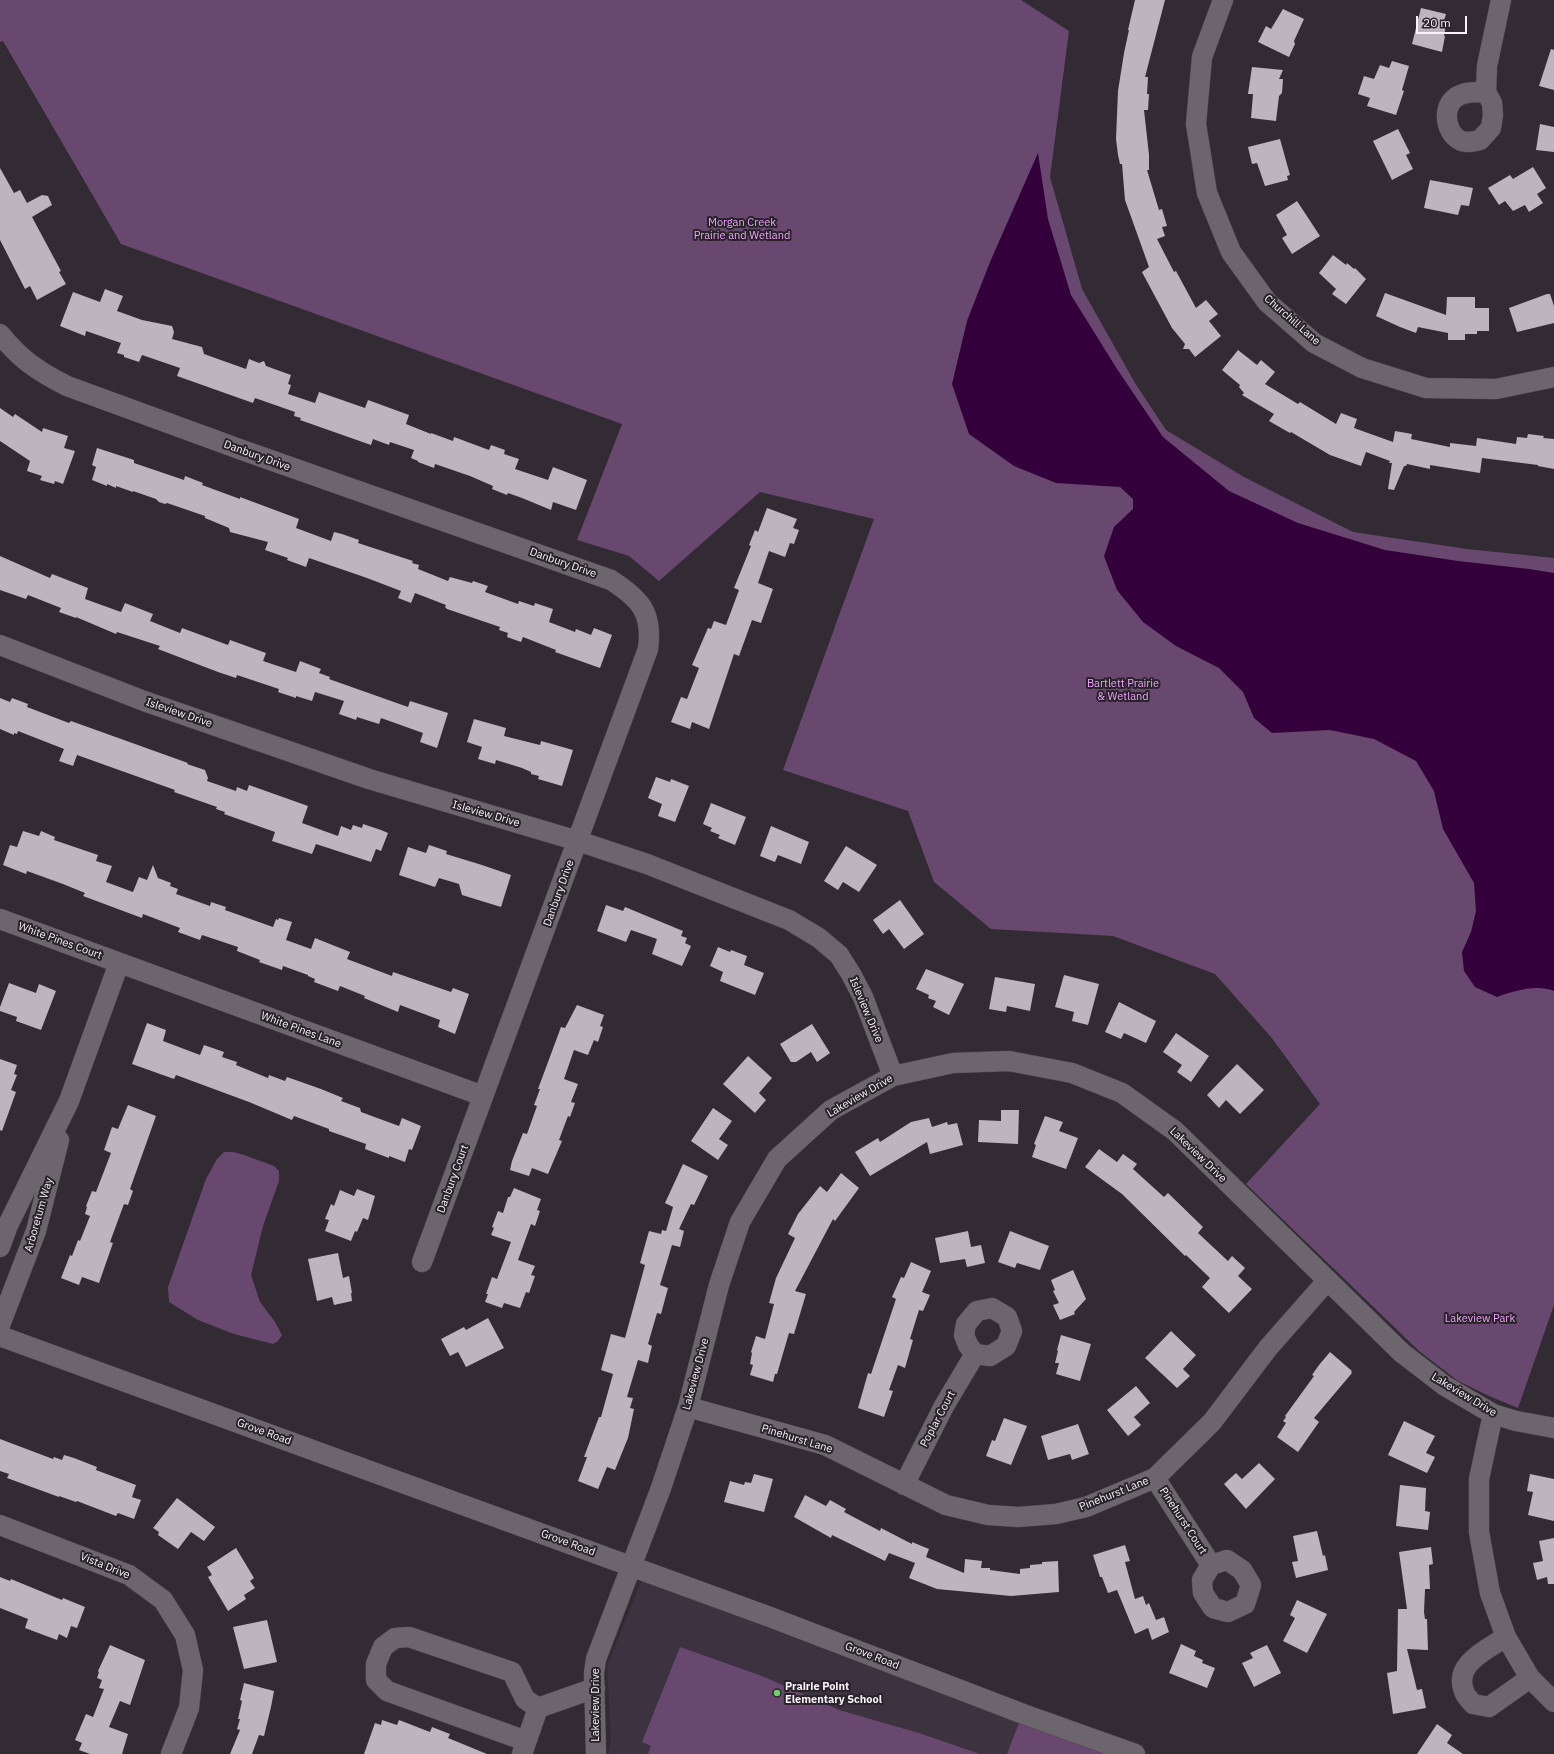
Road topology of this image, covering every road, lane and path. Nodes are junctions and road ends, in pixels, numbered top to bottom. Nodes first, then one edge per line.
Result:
1 (1223, 0) edge
2 (1501, 0) edge
3 (1486, 92) dead end
4 (0, 334) edge
5 (1554, 377) edge
6 (0, 645) edge
7 (578, 841) junction
8 (0, 919) edge
9 (119, 963) junction
10 (893, 1076) junction
11 (483, 1096) junction
12 (69, 1101) junction
13 (0, 1247) edge
14 (422, 1262) dead end
15 (1327, 1281) junction
16 (0, 1325) edge
17 (0, 1336) edge
18 (975, 1354) dead end
19 (688, 1407) junction
20 (1493, 1414) junction
21 (1554, 1428) edge
22 (1155, 1478) junction
23 (904, 1485) junction
24 (0, 1525) edge
25 (1211, 1565) dead end
26 (632, 1566) junction
27 (1506, 1637) junction
28 (1530, 1678) junction
29 (595, 1688) junction
30 (1554, 1702) edge
31 (538, 1708) junction
32 (524, 1748) edge
33 (171, 1754) edge
34 (596, 1754) edge
35 (1135, 1754) edge

1 - 5 street, Churchill Lane
2 - 3 street
4 - 7 street, Danbury Drive
6 - 7 street, Isleview Drive
7 - 10 street, Isleview Drive
7 - 11 street, Danbury Drive
8 - 9 street, White Pines Court
9 - 11 street, White Pines Lane
9 - 12 street, Arboretum Way
10 - 15 street, Lakeview Drive
10 - 19 street, Lakeview Drive
11 - 14 street, Danbury Court
12 - 13 street, Arboretum Way
12 - 16 street, Arboretum Way
15 - 20 street, Lakeview Drive
15 - 22 street, Pinehurst Lane
17 - 26 street, Grove Road
18 - 23 street, Poplar Court
19 - 23 street, Pinehurst Lane
19 - 26 street, Lakeview Drive
20 - 21 street, Lakeview Drive
20 - 27 street
22 - 23 street, Pinehurst Lane
22 - 25 street, Pinehurst Court
24 - 33 street, Vista Drive
26 - 29 street, Lakeview Drive
26 - 35 street, Grove Road
27 - 28 street
27 - 28 street
28 - 30 street
29 - 31 street
29 - 34 street, Lakeview Drive
31 - 32 street
31 - 32 street

